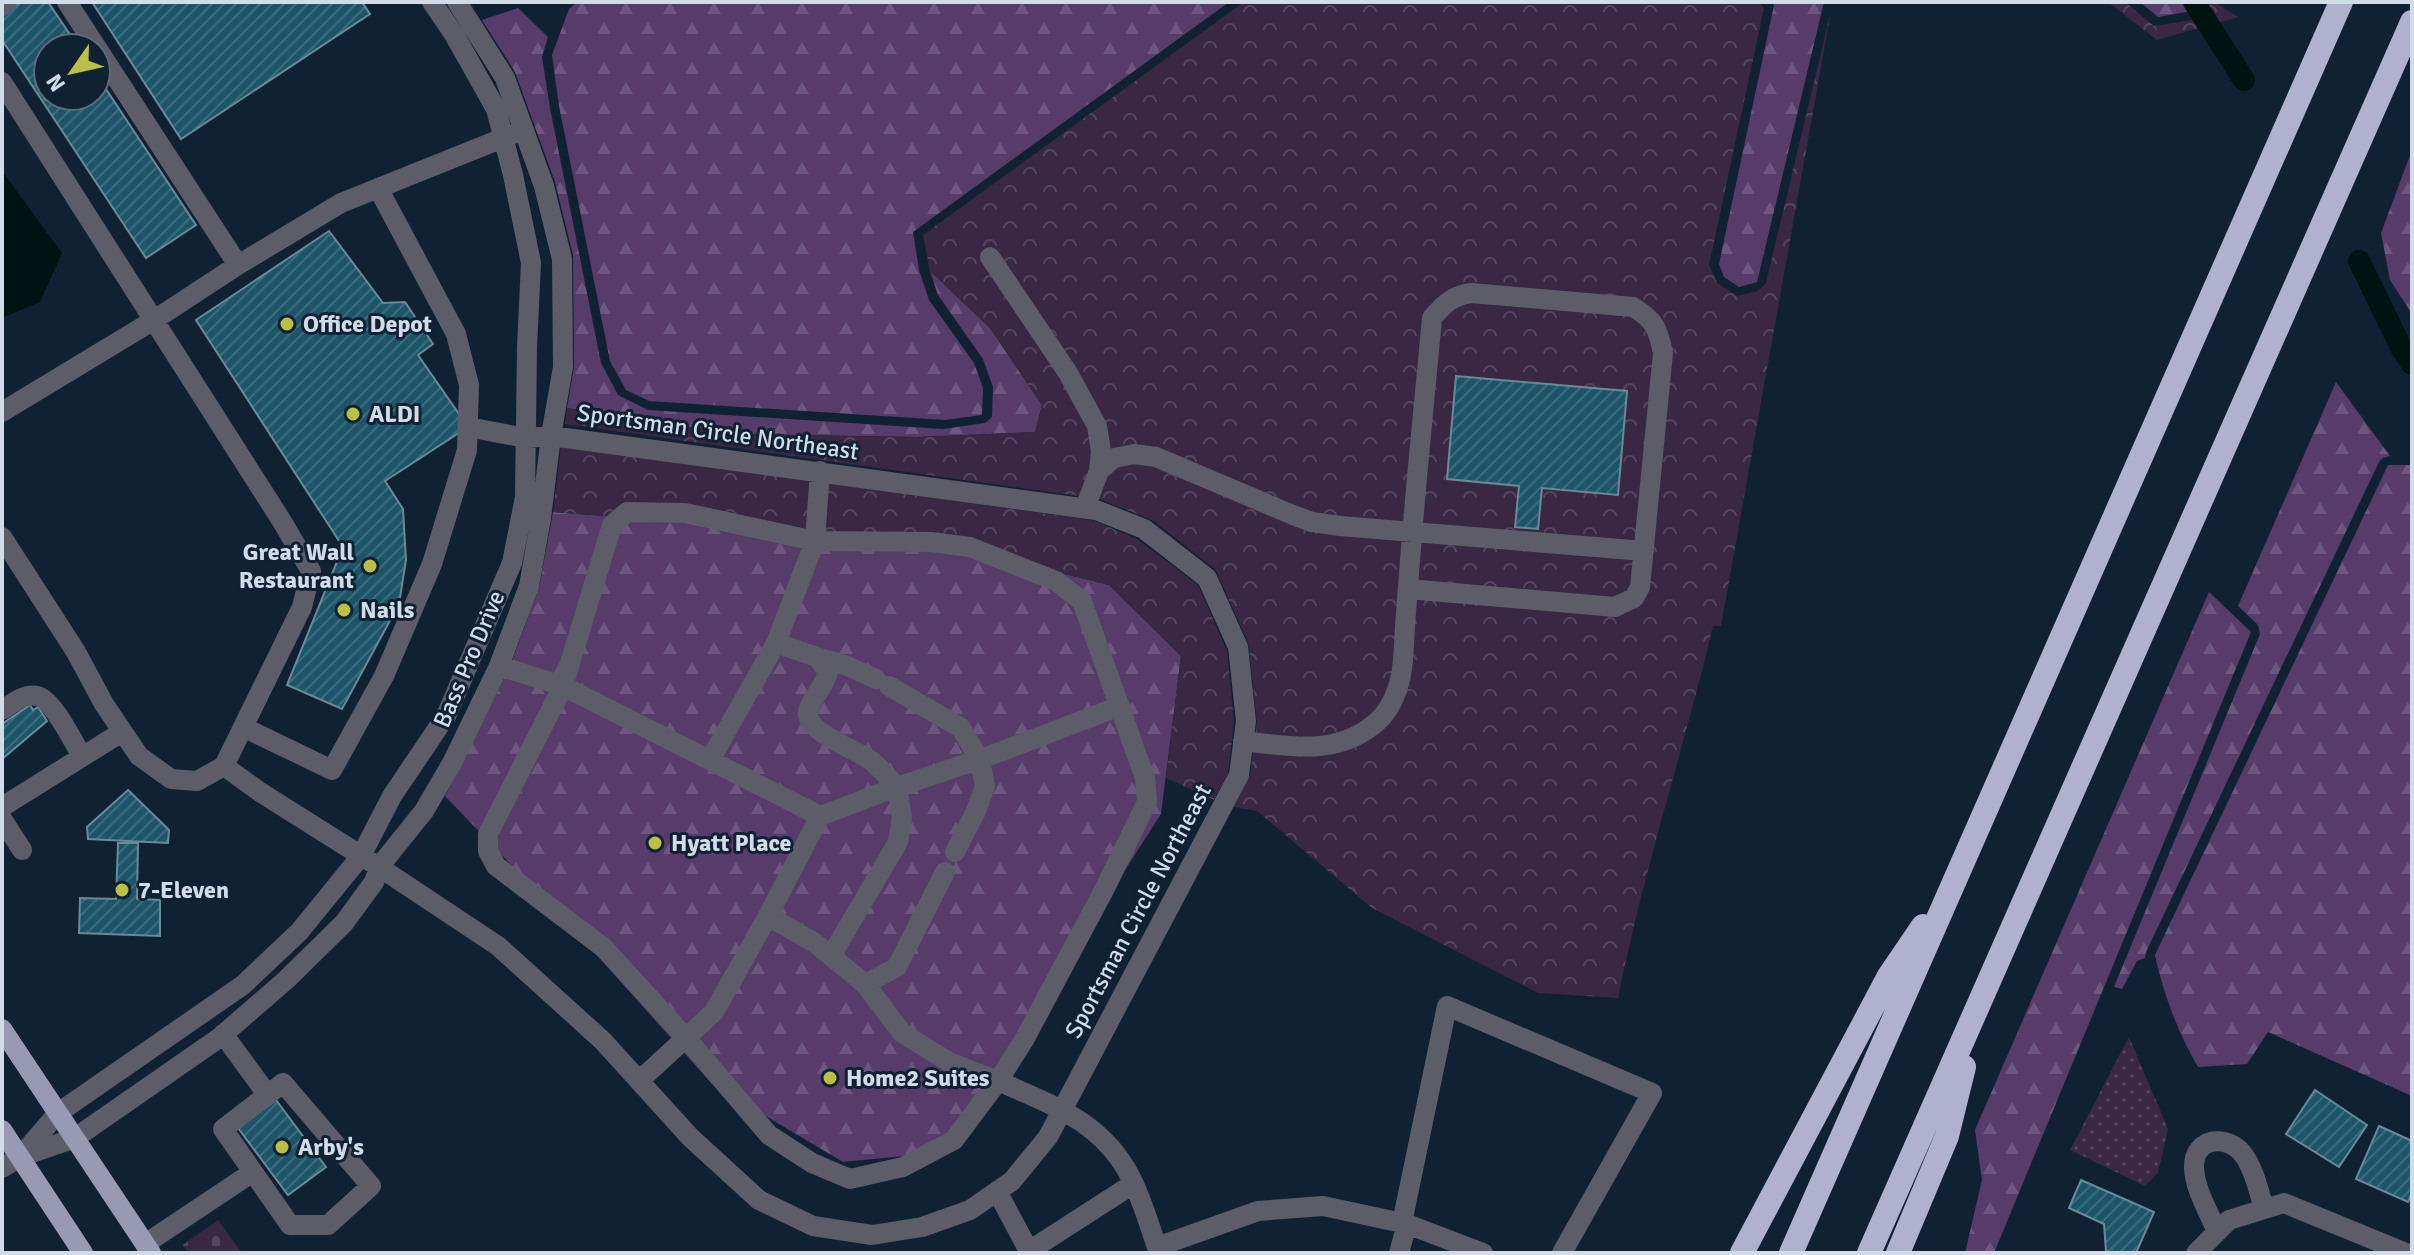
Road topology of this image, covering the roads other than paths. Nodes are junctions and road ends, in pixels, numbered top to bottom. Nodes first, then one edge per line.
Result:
1 (7, 2) edge
2 (67, 2) edge
3 (432, 2) edge
4 (457, 2) edge
5 (2341, 2) edge
6 (2, 6) edge
7 (2412, 22) edge
8 (2, 82) edge
9 (523, 129) junction
10 (503, 139) junction
11 (378, 188) junction
12 (990, 257) dead end
13 (238, 265) junction
14 (154, 320) junction
15 (2, 412) edge
16 (468, 427) junction
17 (551, 436) junction
18 (526, 438) junction
19 (820, 471) junction
20 (1099, 471) junction
21 (1085, 508) junction
22 (1413, 532) junction
23 (2, 537) edge
24 (815, 541) junction
25 (1644, 551) junction
26 (1408, 589) junction
27 (776, 643) junction
28 (817, 657) junction
29 (499, 666) junction
30 (563, 686) junction
31 (1120, 706) junction
32 (2, 710) edge
33 (243, 727) junction
34 (122, 732) junction
35 (1243, 741) junction
36 (82, 756) junction
37 (710, 760) junction
38 (980, 760) junction
39 (224, 766) junction
40 (897, 787) junction
41 (2, 807) edge
42 (820, 816) junction
43 (2, 819) edge
44 (22, 850) dead end
45 (955, 852) dead end
46 (361, 856) junction
47 (379, 867) junction
48 (945, 872) dead end
49 (1957, 874) junction
50 (768, 916) junction
51 (831, 956) junction
52 (865, 984) junction
53 (1980, 1002) junction
54 (2, 1029) edge
55 (223, 1034) junction
56 (687, 1039) junction
57 (639, 1081) junction
58 (998, 1081) junction
59 (267, 1094) junction
60 (1063, 1110) junction
61 (58, 1113) junction
62 (2, 1130) edge
63 (75, 1138) junction
64 (20, 1157) junction
65 (2, 1168) edge
66 (253, 1172) junction
67 (1133, 1184) junction
68 (997, 1191) junction
69 (2264, 1209) junction
70 (1404, 1223) junction
71 (2217, 1232) junction
72 (148, 1249) edge
73 (1153, 1250) edge
74 (1030, 1252) edge
75 (83, 1253) edge
76 (1399, 1253) edge
77 (1483, 1253) edge
78 (1562, 1253) edge
79 (1742, 1253) edge
80 (1791, 1253) edge
81 (1869, 1253) edge
82 (1898, 1253) edge
83 (2196, 1253) edge
84 (2406, 1253) edge

1 - 6 street
2 - 13 street
3 - 10 street, Bass Pro Drive
4 - 9 street, Bass Pro Drive
5 - 49 highway
7 - 53 highway
8 - 14 street
9 - 10 street
9 - 17 street, Bass Pro Drive
10 - 11 street
10 - 18 street, Bass Pro Drive
11 - 13 street
11 - 16 street
12 - 20 street
13 - 14 street
14 - 15 street
14 - 33 street
16 - 18 street, Sportsman Circle Northeast
16 - 33 street
17 - 18 street, Sportsman Circle Northeast
17 - 19 street, Sportsman Circle Northeast
17 - 29 street, Bass Pro Drive
18 - 46 street, Bass Pro Drive
19 - 21 street, Sportsman Circle Northeast
19 - 24 street
20 - 21 street
20 - 22 street
21 - 35 street, Sportsman Circle Northeast
22 - 25 street
22 - 25 street
22 - 26 street
23 - 34 street
24 - 27 street
24 - 30 street
24 - 31 street
25 - 26 street
26 - 35 street
27 - 28 street
27 - 37 street
28 - 38 street
28 - 40 street
29 - 30 street
29 - 47 street, Bass Pro Drive
30 - 37 street
30 - 56 street
31 - 38 street
31 - 58 street
32 - 36 street
33 - 39 street
34 - 36 street
34 - 39 street
35 - 60 street, Sportsman Circle Northeast
36 - 41 street
37 - 42 street
38 - 40 street
38 - 45 street
39 - 46 street, Sportsman Circle Northeast
40 - 42 street
40 - 51 street
42 - 50 street
43 - 44 street
46 - 47 street, Sportsman Circle Northeast
46 - 61 street, Bass Pro Drive
47 - 55 street, Bass Pro Drive
47 - 57 street, Sportsman Circle Northeast
48 - 52 street
49 - 79 highway
49 - 80 highway
50 - 51 street
50 - 56 street
51 - 52 street
52 - 58 street
53 - 81 highway
53 - 82 highway
54 - 61 main road
55 - 59 street
55 - 63 street, Bass Pro Drive
56 - 57 street
56 - 58 street
57 - 68 street, Sportsman Circle Northeast
58 - 60 street
59 - 66 street
59 - 66 street
60 - 67 street
60 - 68 street, Sportsman Circle Northeast
61 - 63 main road
61 - 64 street, Bass Pro Drive
62 - 64 main road
63 - 64 street, Bass Pro Drive
63 - 72 main road
64 - 65 street
64 - 75 main road
66 - 72 street
67 - 73 street
67 - 74 street
68 - 74 street
69 - 71 street
69 - 71 street
69 - 84 street
70 - 73 street
70 - 76 street
70 - 77 street
70 - 78 street
71 - 83 street

